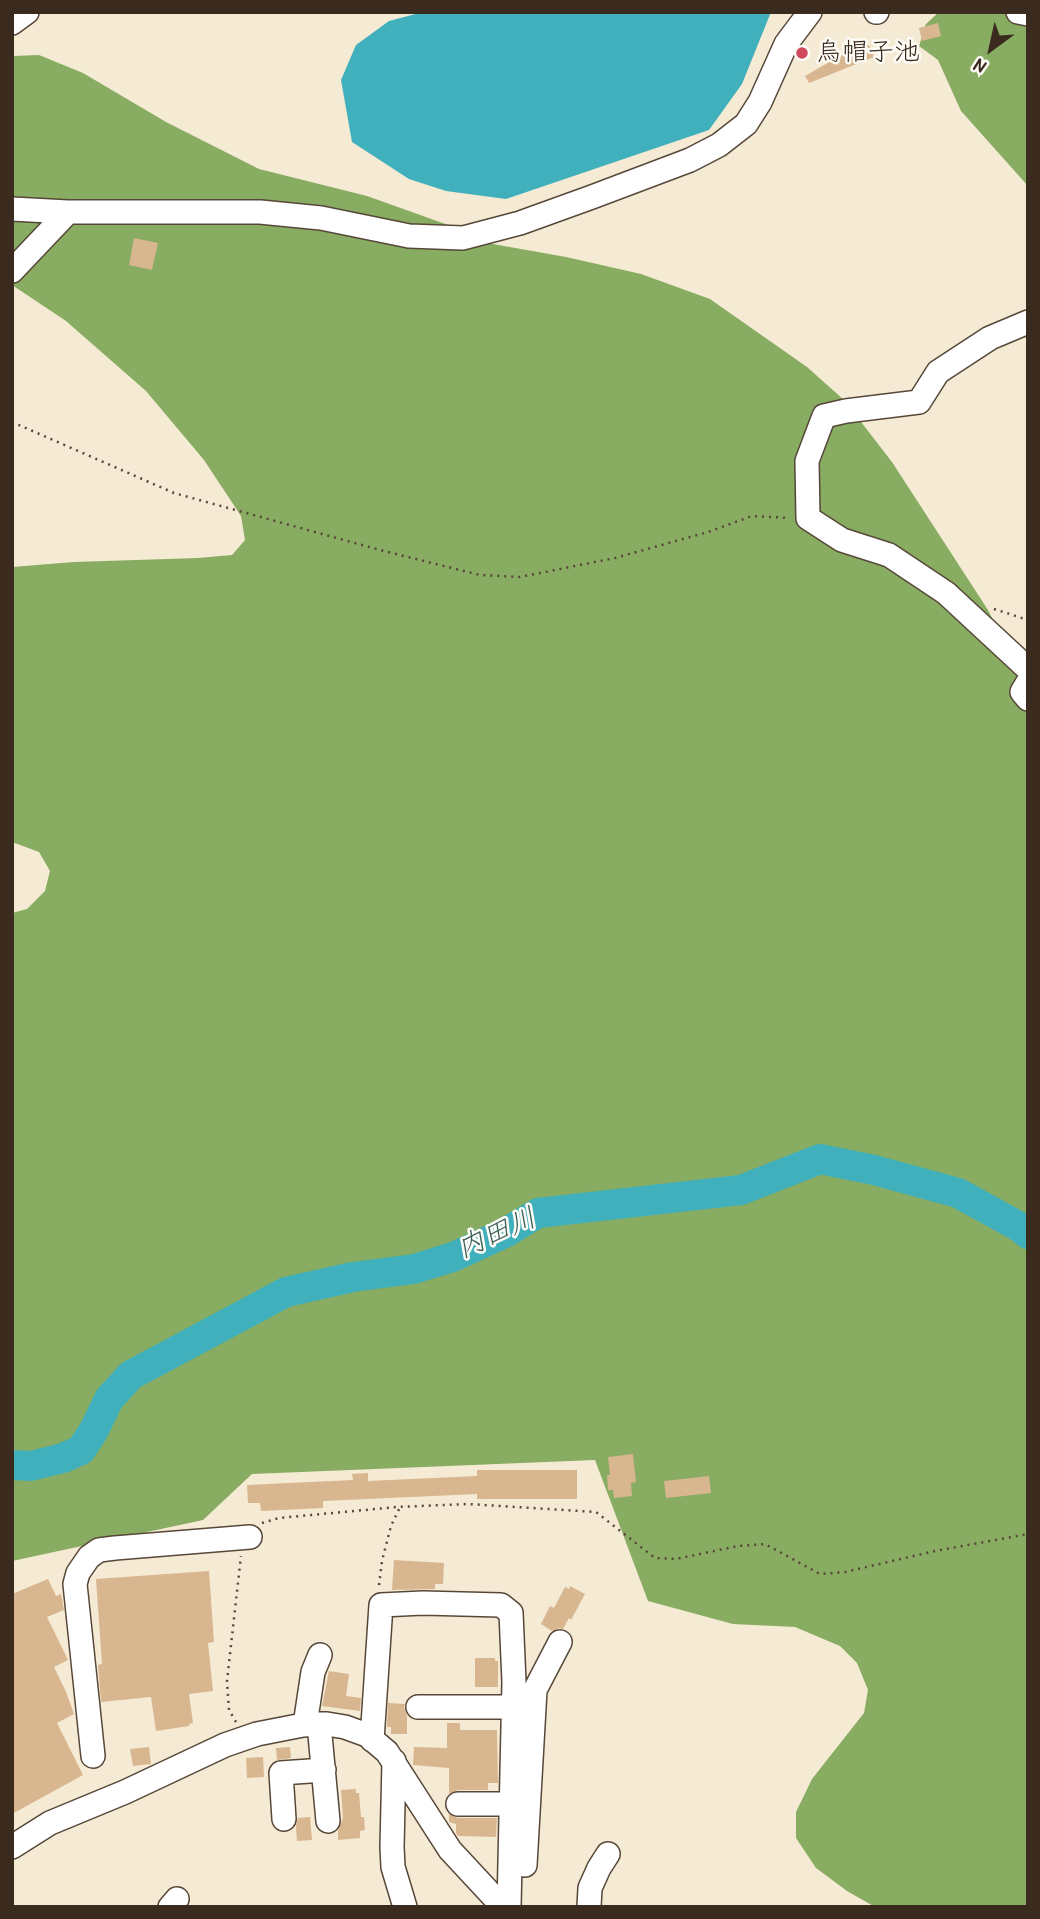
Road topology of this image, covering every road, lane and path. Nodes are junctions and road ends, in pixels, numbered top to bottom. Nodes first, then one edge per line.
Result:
1 (27, 12) edge
2 (810, 12) edge
3 (1018, 12) edge
4 (1028, 14) edge
5 (12, 23) edge
6 (12, 209) edge
7 (68, 212) junction
8 (12, 271) edge
9 (1028, 322) edge
10 (12, 422) edge
11 (808, 518) junction
12 (1028, 669) edge
13 (1028, 682) edge
14 (1028, 699) edge
15 (400, 1506) junction
16 (1028, 1534) edge
17 (250, 1536) junction
18 (381, 1605) junction
19 (560, 1642) dead end
20 (320, 1655) dead end
21 (418, 1707) dead end
22 (514, 1707) junction
23 (312, 1725) junction
24 (245, 1737) junction
25 (372, 1740) junction
26 (93, 1756) dead end
27 (394, 1761) junction
28 (324, 1770) junction
29 (458, 1804) dead end
30 (511, 1804) junction
31 (284, 1819) dead end
32 (328, 1821) dead end
33 (12, 1847) edge
34 (608, 1854) dead end
35 (405, 1907) edge
36 (503, 1907) edge
37 (509, 1907) edge
38 (523, 1907) edge
39 (589, 1907) edge

1 - 5 street
2 - 7 street
3 - 4 street
6 - 7 street
7 - 8 street
9 - 11 street
10 - 11 path
11 - 12 street
13 - 14 street
15 - 16 path
15 - 17 path
15 - 18 path
17 - 24 path
17 - 26 street
18 - 22 street
18 - 25 street
19 - 38 street
20 - 23 street
21 - 22 street
22 - 30 street
23 - 24 street
23 - 25 street
23 - 28 street
24 - 33 street
25 - 27 street
27 - 35 street
27 - 36 street
28 - 31 street
28 - 32 street
29 - 30 street
30 - 37 street
34 - 39 street

